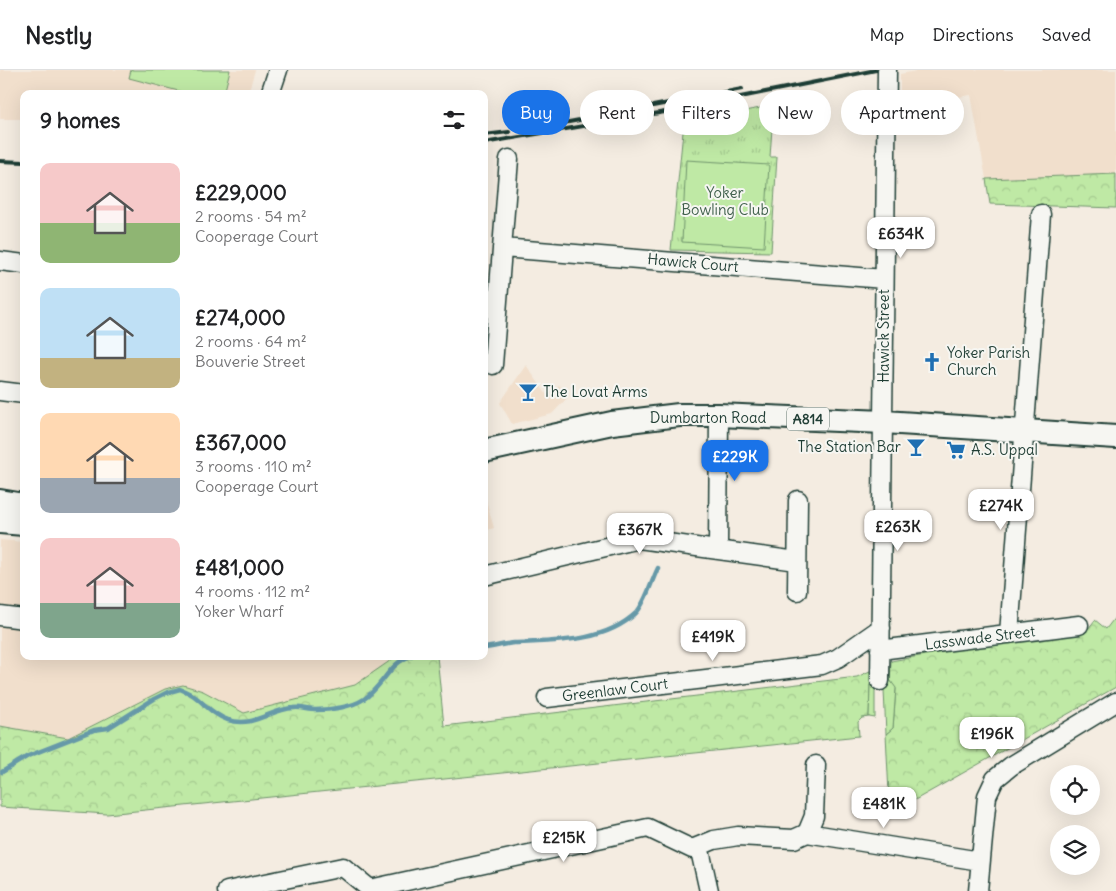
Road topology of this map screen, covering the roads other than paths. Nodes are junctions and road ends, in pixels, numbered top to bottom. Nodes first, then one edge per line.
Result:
1 (278, 70) edge
2 (887, 70) edge
3 (271, 90) edge
4 (509, 159) dead end
5 (1041, 214) dead end
6 (502, 248) junction
7 (0, 261) edge
8 (20, 264) edge
9 (884, 279) junction
10 (493, 364) dead end
11 (0, 391) edge
12 (20, 394) edge
13 (719, 415) junction
14 (884, 422) junction
15 (1024, 431) junction
16 (1116, 437) edge
17 (490, 449) edge
18 (798, 500) dead end
19 (0, 501) edge
20 (20, 504) edge
21 (0, 522) edge
22 (20, 524) edge
23 (718, 549) junction
24 (797, 561) junction
25 (488, 575) edge
26 (797, 591) dead end
27 (0, 616) edge
28 (20, 618) edge
29 (1079, 625) dead end
30 (880, 628) junction
31 (1010, 634) junction
32 (880, 650) junction
33 (880, 681) dead end
34 (547, 698) dead end
35 (1116, 702) edge
36 (816, 765) dead end
37 (807, 833) junction
38 (700, 846) junction
39 (980, 861) junction
40 (228, 891) edge
41 (709, 891) edge
42 (978, 891) edge

1 - 3 street
2 - 9 street, Hawick Street
4 - 6 street
5 - 15 street
6 - 9 street, Hawick Court
6 - 10 street
7 - 8 street
9 - 14 street, Hawick Street
11 - 12 street
13 - 14 main road, Dumbarton Road / A814
13 - 17 main road, Dumbarton Road / A814
13 - 23 street
14 - 15 main road, Dumbarton Road / A814
14 - 30 street, Hawick Street
15 - 16 main road, Dumbarton Road / A814
15 - 31 street
18 - 24 street
19 - 20 main road
21 - 22 main road
23 - 24 street
23 - 25 street
24 - 26 street
27 - 28 street
29 - 31 street, Lasswade Street
30 - 32 street, Hawick Street
30 - 34 street, Greenlaw Court
31 - 32 street, Lasswade Street
32 - 33 street, Hawick Street
35 - 39 street
36 - 37 street
37 - 38 street
37 - 39 street
38 - 40 street
38 - 41 street
39 - 42 street

